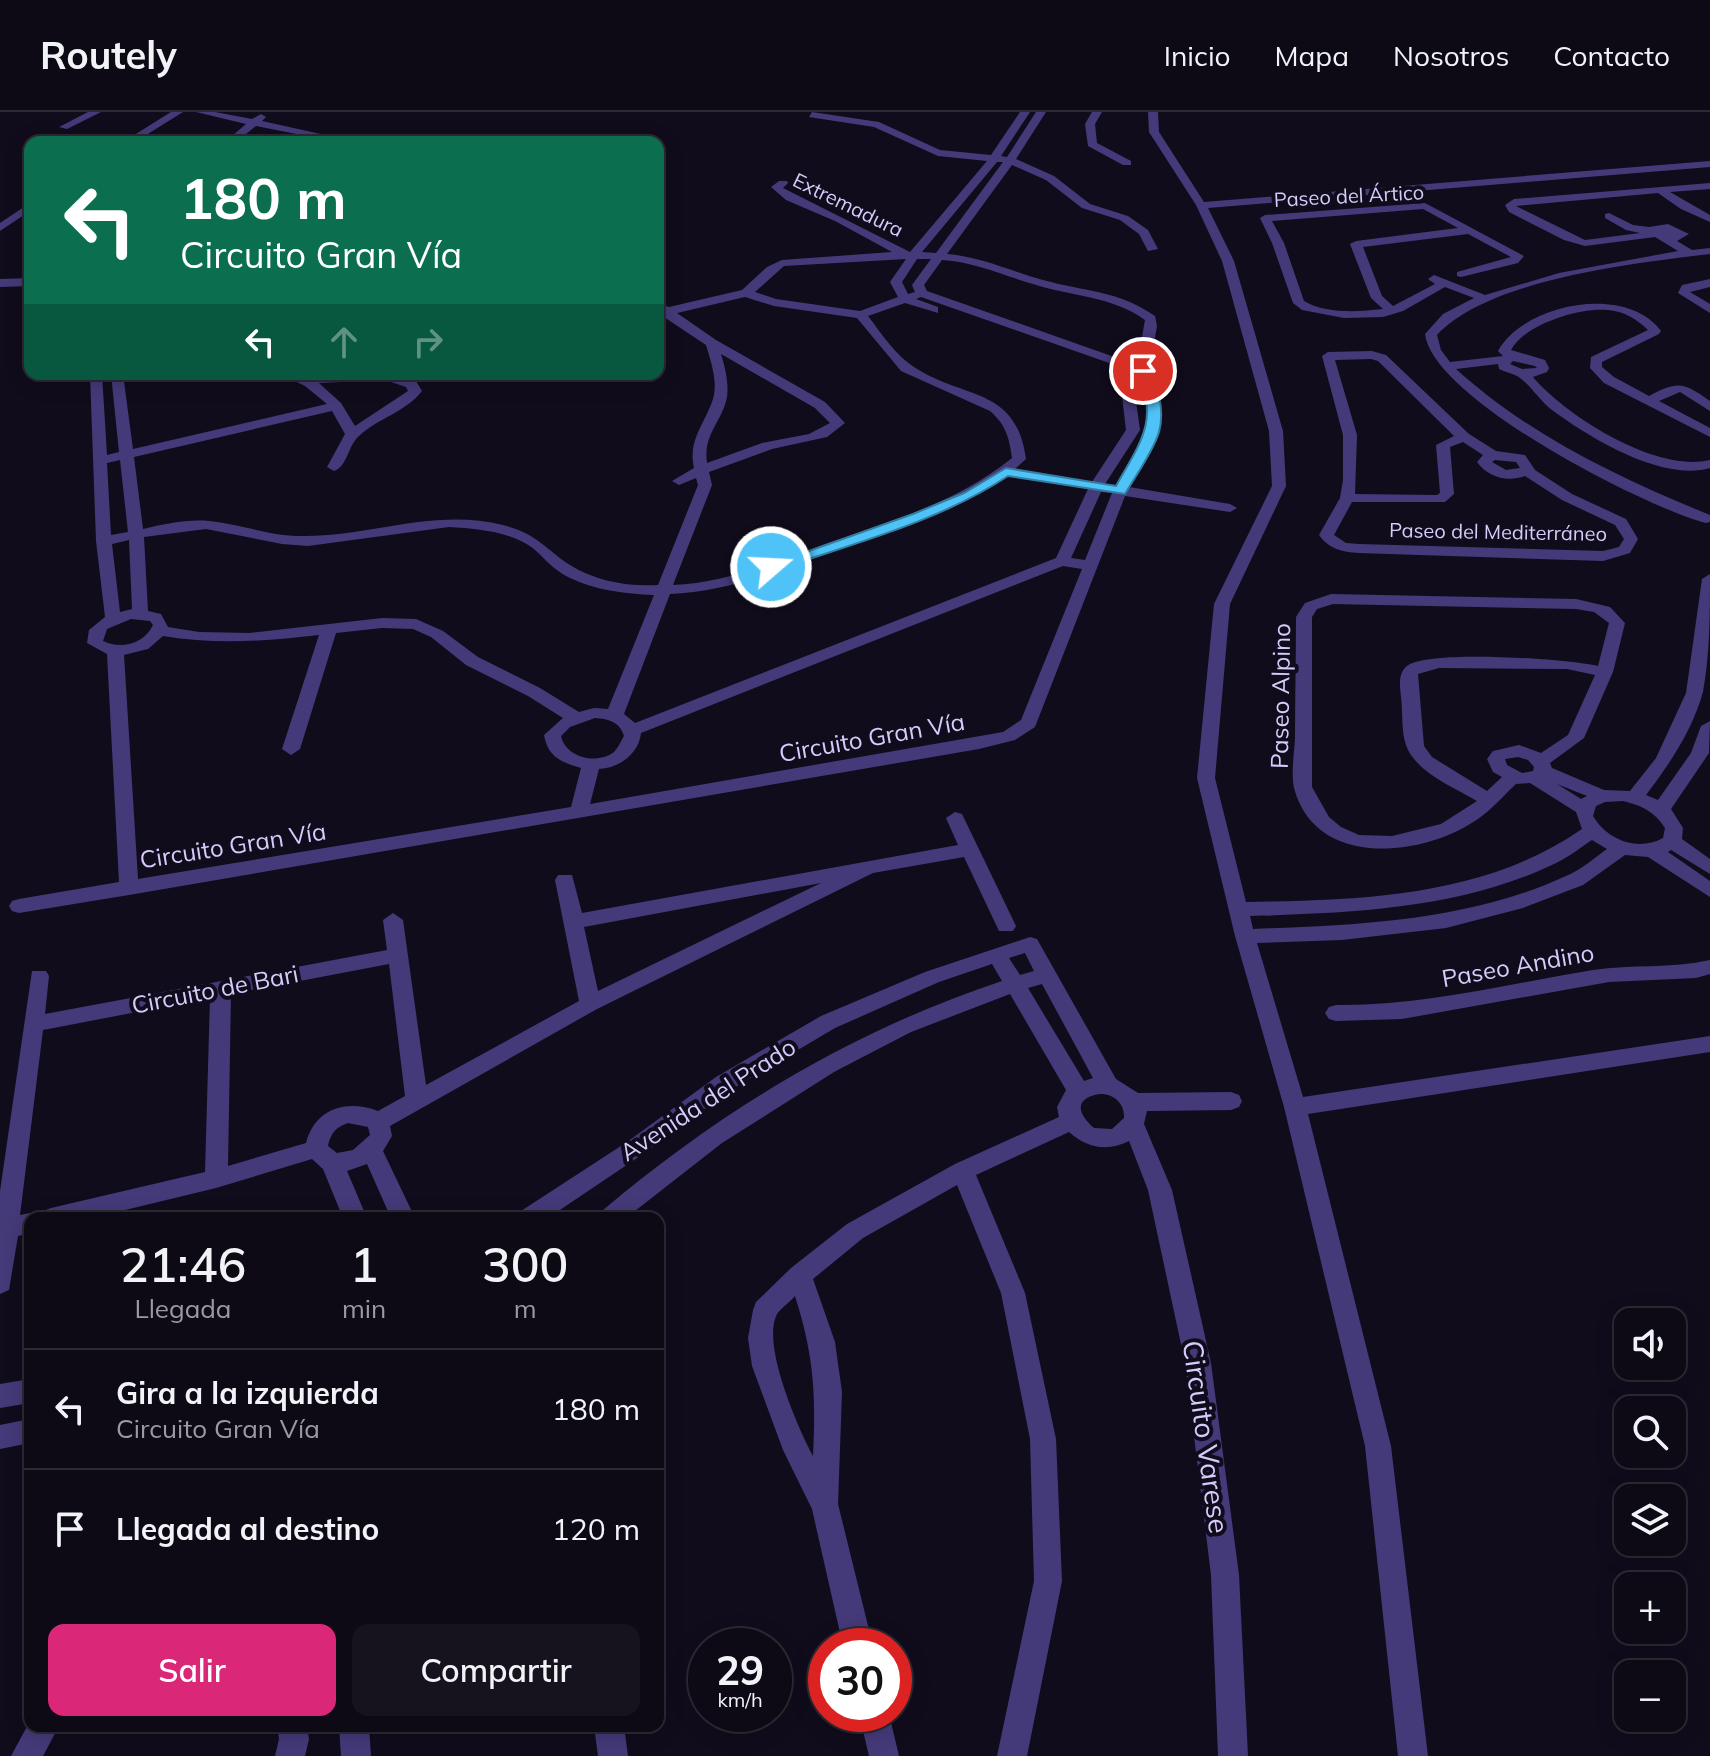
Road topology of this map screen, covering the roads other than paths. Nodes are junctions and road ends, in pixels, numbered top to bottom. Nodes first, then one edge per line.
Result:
1 (96, 112) edge
2 (178, 112) edge
3 (201, 112) edge
4 (1025, 112) edge
5 (1041, 112) edge
6 (1097, 112) edge
7 (1153, 112) edge
8 (812, 115) dead end
9 (270, 118) edge
10 (255, 121) junction
11 (64, 127) dead end
12 (138, 136) edge
13 (237, 136) edge
14 (252, 136) edge
15 (332, 136) edge
16 (994, 159) junction
17 (1010, 160) junction
18 (1127, 163) dead end
19 (1710, 164) edge
20 (783, 183) dead end
21 (1710, 186) edge
22 (1660, 190) junction
23 (1494, 202) dead end
24 (1201, 205) junction
25 (1510, 205) junction
26 (24, 210) edge
27 (1609, 216) dead end
28 (1710, 219) edge
29 (0, 228) edge
30 (1471, 230) junction
31 (1710, 230) edge
32 (1657, 234) junction
33 (1682, 234) junction
34 (888, 249) junction
35 (1152, 249) dead end
36 (1709, 251) edge
37 (1689, 253) junction
38 (914, 255) junction
39 (877, 258) junction
40 (937, 258) junction
41 (24, 274) edge
42 (0, 275) edge
43 (1456, 281) junction
44 (24, 282) edge
45 (0, 283) edge
46 (1710, 283) edge
47 (746, 293) junction
48 (922, 293) junction
49 (1493, 296) junction
50 (905, 299) junction
51 (664, 308) edge
52 (664, 309) edge
53 (1710, 309) edge
54 (1392, 311) junction
55 (861, 315) junction
56 (985, 322) junction
57 (712, 343) junction
58 (1513, 366) junction
59 (1143, 371) junction
60 (1451, 371) junction
61 (1126, 379) junction
62 (96, 380) edge
63 (118, 380) edge
64 (309, 380) edge
65 (398, 380) edge
66 (1648, 402) junction
67 (336, 406) junction
68 (1710, 407) edge
69 (1710, 433) edge
70 (352, 434) junction
71 (1464, 437) junction
72 (1547, 444) junction
73 (1492, 455) junction
74 (1565, 455) junction
75 (128, 456) junction
76 (1513, 456) junction
77 (100, 461) junction
78 (1710, 464) edge
79 (334, 467) dead end
80 (1527, 468) junction
81 (703, 469) junction
82 (1006, 472) junction
83 (679, 481) dead end
84 (1096, 487) junction
85 (1120, 491) junction
86 (1347, 498) junction
87 (1230, 508) dead end
88 (1709, 523) edge
89 (136, 536) junction
90 (104, 541) junction
91 (1062, 561) junction
92 (1091, 566) junction
93 (1710, 579) edge
94 (664, 591) junction
95 (140, 614) junction
96 (113, 619) junction
97 (329, 630) junction
98 (160, 631) junction
99 (115, 650) junction
100 (1605, 672) junction
101 (614, 716) junction
102 (574, 717) junction
103 (1710, 726) edge
104 (632, 730) junction
105 (291, 749) dead end
106 (591, 763) junction
107 (1539, 770) junction
108 (1512, 777) junction
109 (1602, 796) junction
110 (1635, 797) junction
111 (1488, 800) junction
112 (1584, 809) junction
113 (1661, 810) junction
114 (579, 813) junction
115 (955, 818) dead end
116 (1593, 830) junction
117 (1672, 841) junction
118 (1623, 847) junction
119 (971, 849) junction
120 (1652, 850) junction
121 (1710, 868) edge
122 (866, 869) junction
123 (565, 880) dead end
124 (129, 888) junction
125 (1710, 890) edge
126 (19, 906) dead end
127 (1239, 909) junction
128 (393, 920) dead end
129 (573, 922) junction
130 (1006, 926) dead end
131 (1245, 936) junction
132 (397, 955) junction
133 (997, 955) junction
134 (1710, 967) edge
135 (1047, 974) junction
136 (39, 976) dead end
137 (1016, 985) junction
138 (221, 989) junction
139 (590, 1004) junction
140 (1336, 1013) dead end
141 (33, 1024) junction
142 (1710, 1044) edge
143 (1108, 1085) junction
144 (1078, 1090) junction
145 (417, 1100) junction
146 (1231, 1101) dead end
147 (1295, 1107) junction
148 (1134, 1114) junction
149 (1072, 1121) junction
150 (378, 1122) junction
151 (372, 1151) junction
152 (324, 1156) junction
153 (963, 1171) junction
154 (216, 1179) junction
155 (76, 1212) edge
156 (352, 1212) edge
157 (400, 1212) edge
158 (538, 1212) edge
159 (617, 1212) edge
160 (18, 1226) edge
161 (800, 1275) junction
162 (0, 1283) edge
163 (24, 1392) edge
164 (0, 1396) edge
165 (24, 1432) edge
166 (0, 1437) edge
167 (825, 1506) junction
168 (854, 1628) edge
169 (40, 1732) edge
170 (293, 1732) edge
171 (354, 1732) edge
172 (610, 1732) edge
173 (878, 1732) edge
174 (26, 1756) edge
175 (290, 1756) edge
176 (356, 1756) edge
177 (613, 1756) edge
178 (884, 1756) edge
179 (1012, 1756) edge
180 (1233, 1756) edge
181 (1413, 1756) edge

1 - 11 street
2 - 12 street
3 - 10 street
4 - 16 street
5 - 17 street
6 - 18 street
7 - 24 street
8 - 16 street
9 - 10 street
9 - 14 street
9 - 15 street
10 - 13 street
16 - 17 street
16 - 38 street
17 - 35 street
17 - 40 street
19 - 24 street
20 - 34 street, Extremadura
21 - 22 street
22 - 25 street
22 - 28 street
23 - 25 street
24 - 127 street
25 - 32 street
26 - 29 street
27 - 32 street
30 - 43 street, Paseo del Ártico
30 - 54 street, Paseo del Ártico
30 - 54 street, Paseo del Ártico
31 - 33 street
32 - 33 street
32 - 37 street
33 - 36 street
34 - 38 street, Extremadura
34 - 39 street
36 - 37 street
37 - 49 street
38 - 39 street
38 - 40 street
38 - 50 street
39 - 47 street
40 - 48 street
40 - 59 street
41 - 42 street
43 - 49 street
43 - 54 street, Paseo del Ártico
44 - 45 street
46 - 53 street
47 - 51 street
47 - 55 street
48 - 50 street
48 - 56 street
49 - 60 street
50 - 55 street
50 - 56 street
52 - 57 street
55 - 82 street
56 - 59 street
56 - 61 street
57 - 81 street
57 - 81 street
58 - 60 street
58 - 66 street
58 - 78 street
59 - 61 street
59 - 85 street, Circuito Gran Vía
60 - 72 street
61 - 84 street
62 - 77 street
63 - 75 street
64 - 67 street
65 - 70 street
66 - 68 street
66 - 69 street
67 - 70 street
67 - 75 street
70 - 79 street
71 - 73 street, Paseo del Mediterráneo
71 - 86 street, Paseo del Mediterráneo
71 - 86 street, Paseo del Mediterráneo
72 - 74 street
72 - 76 street
73 - 76 street
73 - 80 street, Paseo del Mediterráneo
74 - 80 street, Paseo del Mediterráneo
74 - 88 street
75 - 77 street
75 - 89 street
76 - 80 street, Paseo del Mediterráneo
77 - 90 street
80 - 86 street, Paseo del Mediterráneo
81 - 83 street
81 - 94 street
82 - 84 street
82 - 94 street
84 - 85 street
84 - 91 street
85 - 87 street
85 - 92 street, Circuito Gran Vía
89 - 90 street
89 - 94 street
89 - 95 street
90 - 96 street
91 - 92 street
91 - 104 street
92 - 114 street, Circuito Gran Vía
93 - 110 street
94 - 101 street
95 - 96 street
95 - 98 street
96 - 99 street
97 - 98 street
97 - 102 street
97 - 105 street
98 - 99 street
99 - 124 street, Circuito Gran Vía
100 - 107 street, Paseo Alpino
100 - 111 street
100 - 111 street, Paseo Alpino
101 - 102 street
101 - 104 street
102 - 106 street
103 - 113 street
104 - 106 street
106 - 114 street
107 - 108 street
107 - 108 street
107 - 109 street
107 - 112 street
108 - 111 street, Paseo Alpino
109 - 110 street
109 - 112 street
110 - 113 street
112 - 116 street
113 - 117 street
114 - 124 street, Circuito Gran Vía
115 - 119 street
116 - 118 street
116 - 127 street
117 - 120 street
117 - 121 street
118 - 120 street
118 - 131 street
119 - 122 street
119 - 130 street
120 - 125 street
122 - 129 street
122 - 139 street
123 - 129 street
124 - 126 street
127 - 131 street
128 - 132 street
129 - 139 street
131 - 147 street
132 - 138 street, Circuito de Bari
132 - 145 street
133 - 135 street, Avenida del Prado
133 - 137 street
133 - 158 street, Avenida del Prado
134 - 140 street, Paseo Andino
135 - 137 street, Avenida del Prado
135 - 143 street
136 - 141 street
137 - 144 street
137 - 159 street, Avenida del Prado
138 - 141 street, Circuito de Bari
138 - 154 street
139 - 145 street
141 - 160 street
142 - 147 street
143 - 144 street
143 - 148 street
144 - 149 street
145 - 150 street
146 - 148 street
147 - 181 street
148 - 149 street
148 - 180 street, Circuito Varese
149 - 153 street
150 - 151 street
150 - 152 street
151 - 152 street
151 - 157 street
152 - 154 street
152 - 156 street
153 - 161 street
153 - 179 street
154 - 155 street
160 - 162 street
161 - 167 street
161 - 167 street
163 - 164 street
165 - 166 street
167 - 168 street
169 - 174 street
170 - 175 street
171 - 176 street
172 - 177 street
173 - 178 street

